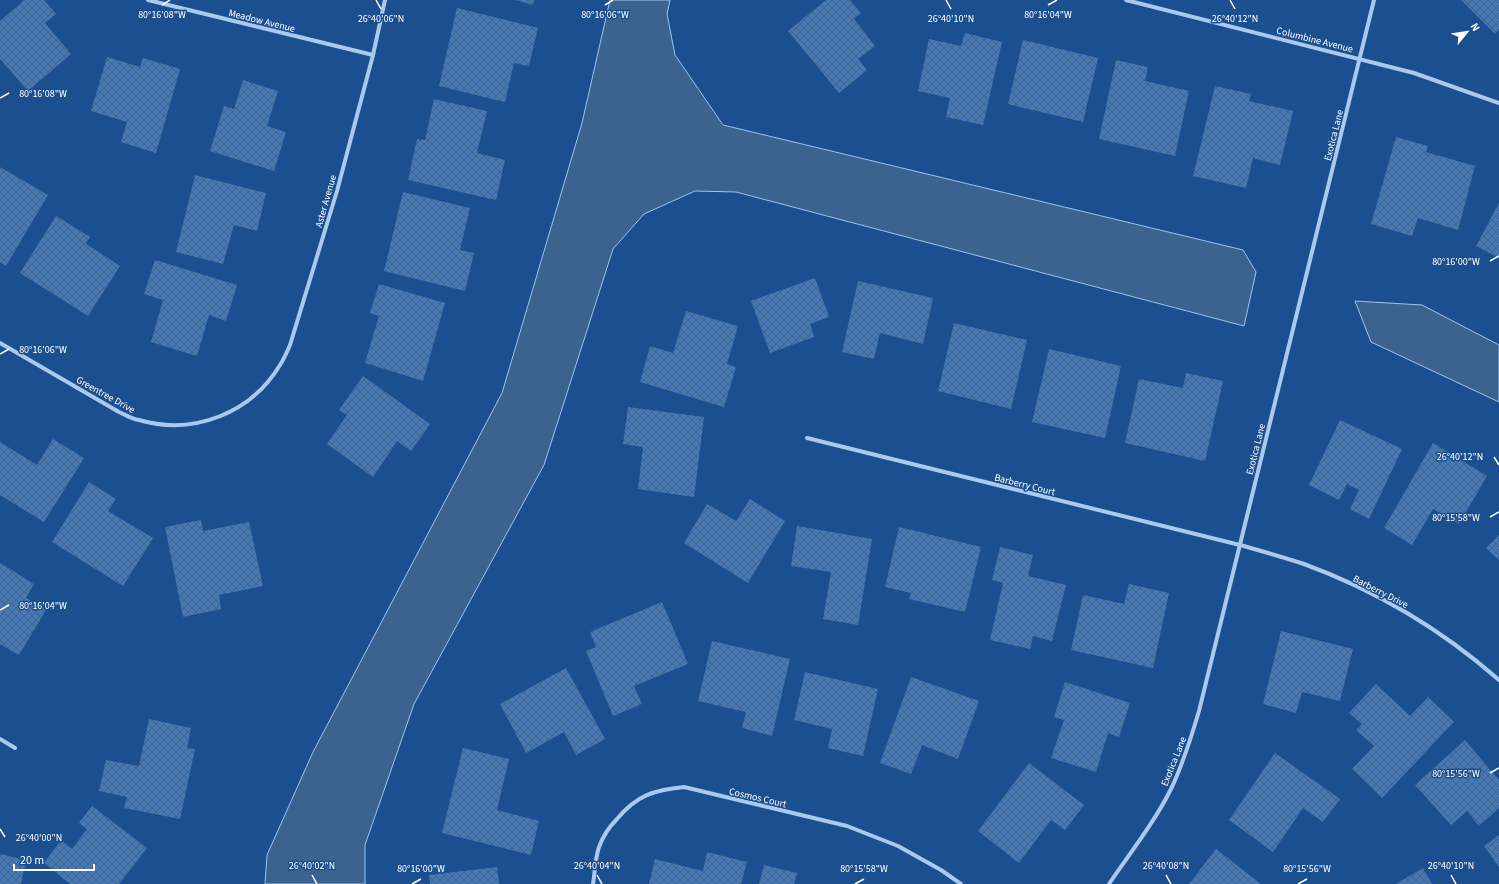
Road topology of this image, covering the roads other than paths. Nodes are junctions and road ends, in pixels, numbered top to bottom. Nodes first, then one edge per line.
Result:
1 (148, 0) edge
2 (385, 0) edge
3 (1126, 0) edge
4 (1374, 0) edge
5 (373, 55) junction
6 (1360, 58) junction
7 (1499, 103) edge
8 (0, 343) edge
9 (255, 396) joint
10 (807, 438) dead end
11 (1240, 545) junction
12 (1499, 680) edge
13 (0, 739) edge
14 (15, 748) dead end
15 (593, 884) edge
16 (961, 884) edge
17 (1108, 884) edge

1 - 5 street, Meadow Avenue
2 - 5 street, Aster Avenue
3 - 6 street, Columbine Avenue
4 - 6 street, Exotica Lane
5 - 9 street, Aster Avenue
6 - 7 street, Columbine Avenue
6 - 11 street, Exotica Lane
8 - 9 street, Greentree Drive
10 - 11 street, Barberry Court
11 - 12 street, Barberry Drive
11 - 17 street, Exotica Lane
13 - 14 street
15 - 16 street, Cosmos Court

